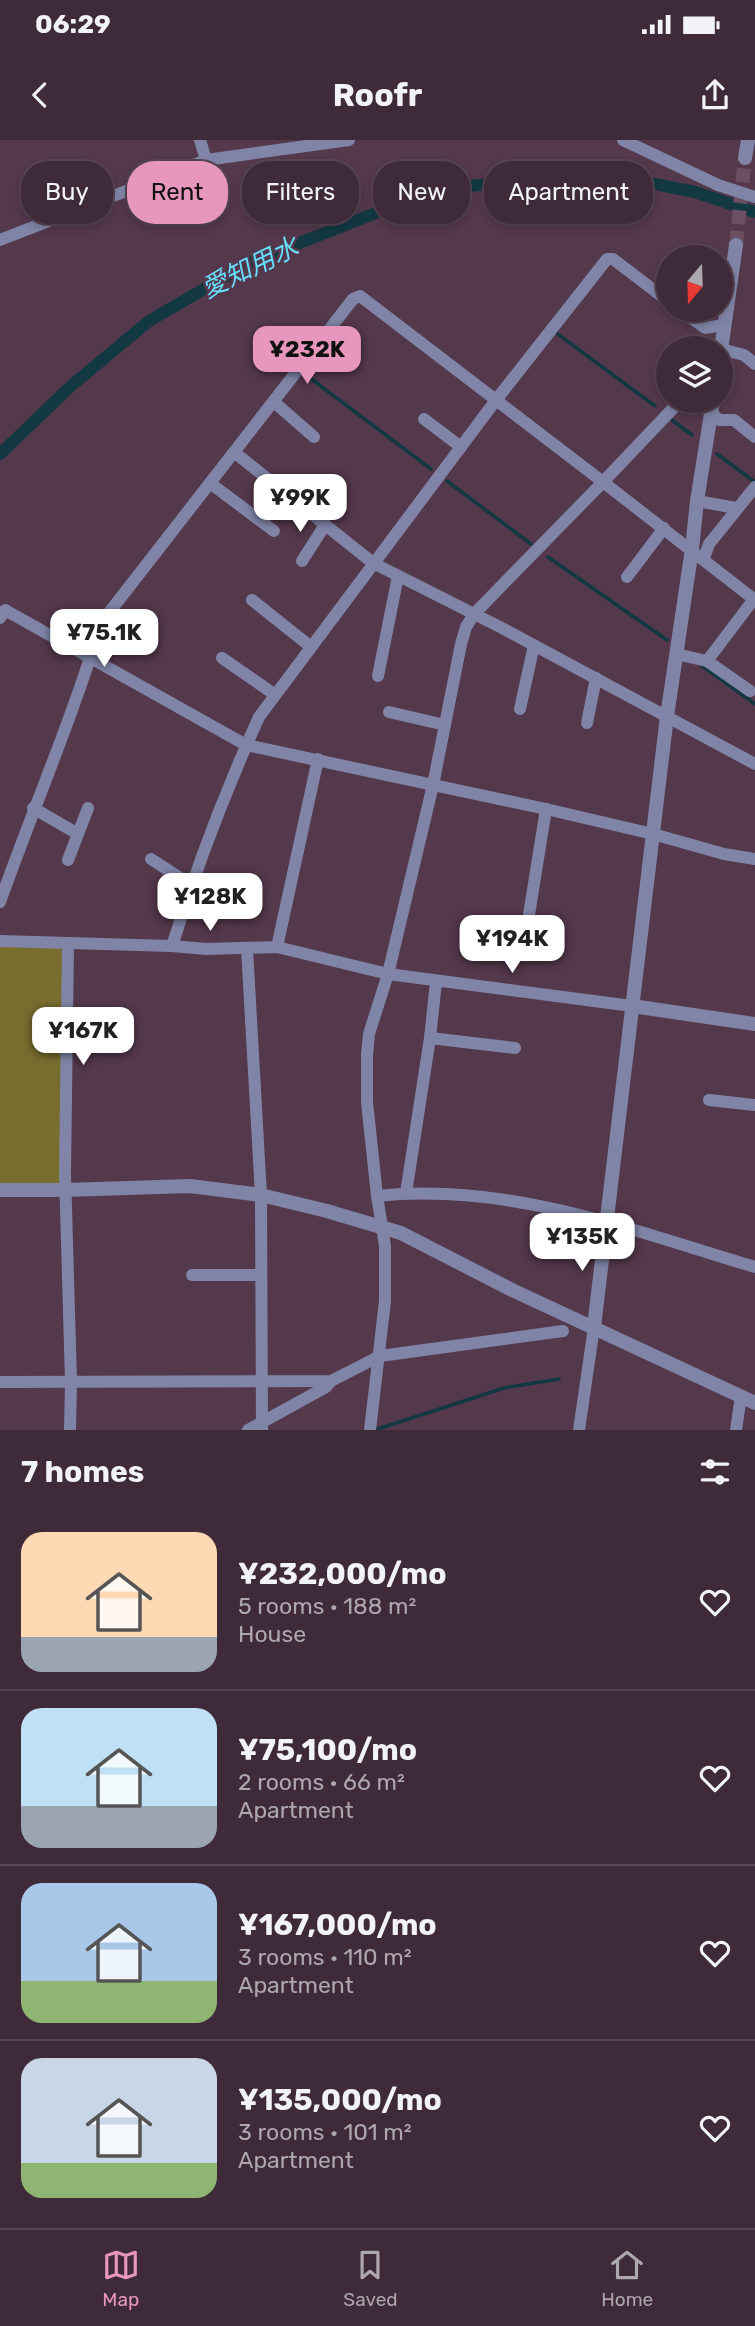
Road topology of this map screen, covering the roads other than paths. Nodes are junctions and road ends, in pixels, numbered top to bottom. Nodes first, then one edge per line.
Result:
1 (200, 140) edge
2 (349, 140) edge
3 (623, 140) edge
4 (748, 140) edge
5 (745, 158) tunnel mouth
6 (206, 160) junction
7 (755, 197) edge
8 (0, 240) edge
9 (736, 245) tunnel mouth
10 (656, 292) edge
11 (697, 322) edge
12 (723, 325) junction
13 (722, 336) edge
14 (733, 353) edge
15 (755, 364) edge
16 (496, 400) junction
17 (274, 402) junction
18 (669, 413) edge
19 (712, 413) edge
20 (716, 413) edge
21 (424, 419) dead end
22 (314, 437) dead end
23 (755, 437) edge
24 (461, 447) junction
25 (234, 452) junction
26 (603, 482) junction
27 (210, 483) junction
28 (755, 487) edge
29 (696, 501) junction
30 (736, 508) junction
31 (326, 525) junction
32 (664, 528) junction
33 (274, 531) dead end
34 (698, 554) junction
35 (302, 561) dead end
36 (373, 563) junction
37 (398, 576) junction
38 (627, 577) dead end
39 (754, 598) edge
40 (252, 600) dead end
41 (474, 614) junction
42 (0, 618) edge
43 (534, 645) junction
44 (311, 647) junction
45 (676, 654) junction
46 (91, 657) junction
47 (222, 658) dead end
48 (707, 661) junction
49 (379, 676) dead end
50 (596, 678) junction
51 (750, 691) dead end
52 (274, 694) junction
53 (520, 709) dead end
54 (389, 712) dead end
55 (667, 716) junction
56 (587, 723) dead end
57 (445, 724) junction
58 (246, 745) junction
59 (318, 759) junction
60 (755, 765) edge
61 (433, 785) junction
62 (33, 808) junction
63 (88, 808) dead end
64 (546, 809) junction
65 (78, 834) junction
66 (653, 834) junction
67 (151, 859) dead end
68 (755, 859) edge
69 (68, 860) dead end
70 (191, 885) junction
71 (0, 902) edge
72 (528, 921) dead end
73 (0, 942) edge
74 (68, 944) junction
75 (172, 946) junction
76 (277, 947) junction
77 (247, 949) junction
78 (388, 974) junction
79 (436, 982) junction
80 (632, 1006) junction
81 (755, 1024) edge
82 (430, 1038) junction
83 (515, 1048) dead end
84 (709, 1100) dead end
85 (755, 1105) edge
86 (0, 1190) edge
87 (65, 1190) junction
88 (406, 1193) junction
89 (261, 1195) junction
90 (377, 1196) junction
91 (606, 1222) junction
92 (381, 1227) junction
93 (755, 1267) edge
94 (192, 1275) dead end
95 (260, 1275) junction
96 (594, 1327) junction
97 (563, 1331) dead end
98 (380, 1356) junction
99 (71, 1381) junction
100 (262, 1381) junction
101 (331, 1381) junction
102 (0, 1382) edge
103 (741, 1396) junction
104 (755, 1403) edge
105 (262, 1426) edge
106 (370, 1427) edge
107 (70, 1430) edge
108 (248, 1430) edge
109 (579, 1430) edge
110 (736, 1430) edge

1 - 6 street
2 - 6 street
3 - 7 street
4 - 5 street
6 - 8 street
9 - 12 street
10 - 16 street
11 - 12 street
12 - 13 street
14 - 15 street
16 - 17 street
16 - 24 street
16 - 26 street
17 - 22 street
17 - 25 street
18 - 26 street
19 - 29 street
20 - 23 street
21 - 24 street
24 - 36 street
25 - 27 street
25 - 31 street
26 - 32 street
26 - 41 street
27 - 33 street
27 - 46 street
28 - 30 street
29 - 30 street
29 - 34 street
30 - 34 street
31 - 35 street
31 - 36 street
32 - 34 street
32 - 38 street
34 - 39 street
34 - 45 street
36 - 37 street
36 - 44 street
37 - 41 street
37 - 49 street
39 - 48 street
40 - 44 street
41 - 43 street
41 - 57 street
42 - 46 street
43 - 50 street
43 - 53 street
44 - 52 street
45 - 48 street
45 - 55 street
46 - 58 street
46 - 62 street
47 - 52 street
48 - 51 street
50 - 55 street
50 - 56 street
52 - 58 street
54 - 57 street
55 - 60 street
55 - 66 street
57 - 61 street
58 - 59 street
58 - 70 street
59 - 61 street
59 - 76 street
61 - 64 street
61 - 78 street
62 - 65 street
62 - 71 street
63 - 65 street
64 - 66 street
64 - 72 street
65 - 69 street
66 - 68 street
66 - 80 street
67 - 70 street
70 - 75 street
73 - 74 street
74 - 75 street
74 - 87 street
75 - 77 street
76 - 77 street
76 - 78 street
77 - 89 street
78 - 79 street
78 - 90 street
79 - 80 street
79 - 82 street
80 - 81 street
80 - 91 street
82 - 83 street
82 - 88 street
84 - 85 street
86 - 87 street
87 - 89 street
87 - 99 street
88 - 90 street
88 - 91 street
89 - 92 street
89 - 95 street
90 - 92 street
91 - 93 street
91 - 96 street
92 - 96 street
92 - 98 street
94 - 95 street
95 - 100 street
96 - 103 street
96 - 109 street
97 - 98 street
98 - 101 street
98 - 106 street
99 - 100 street
99 - 102 street
99 - 107 street
100 - 101 street
100 - 105 street
101 - 105 street
103 - 104 street
103 - 110 street
105 - 108 street

